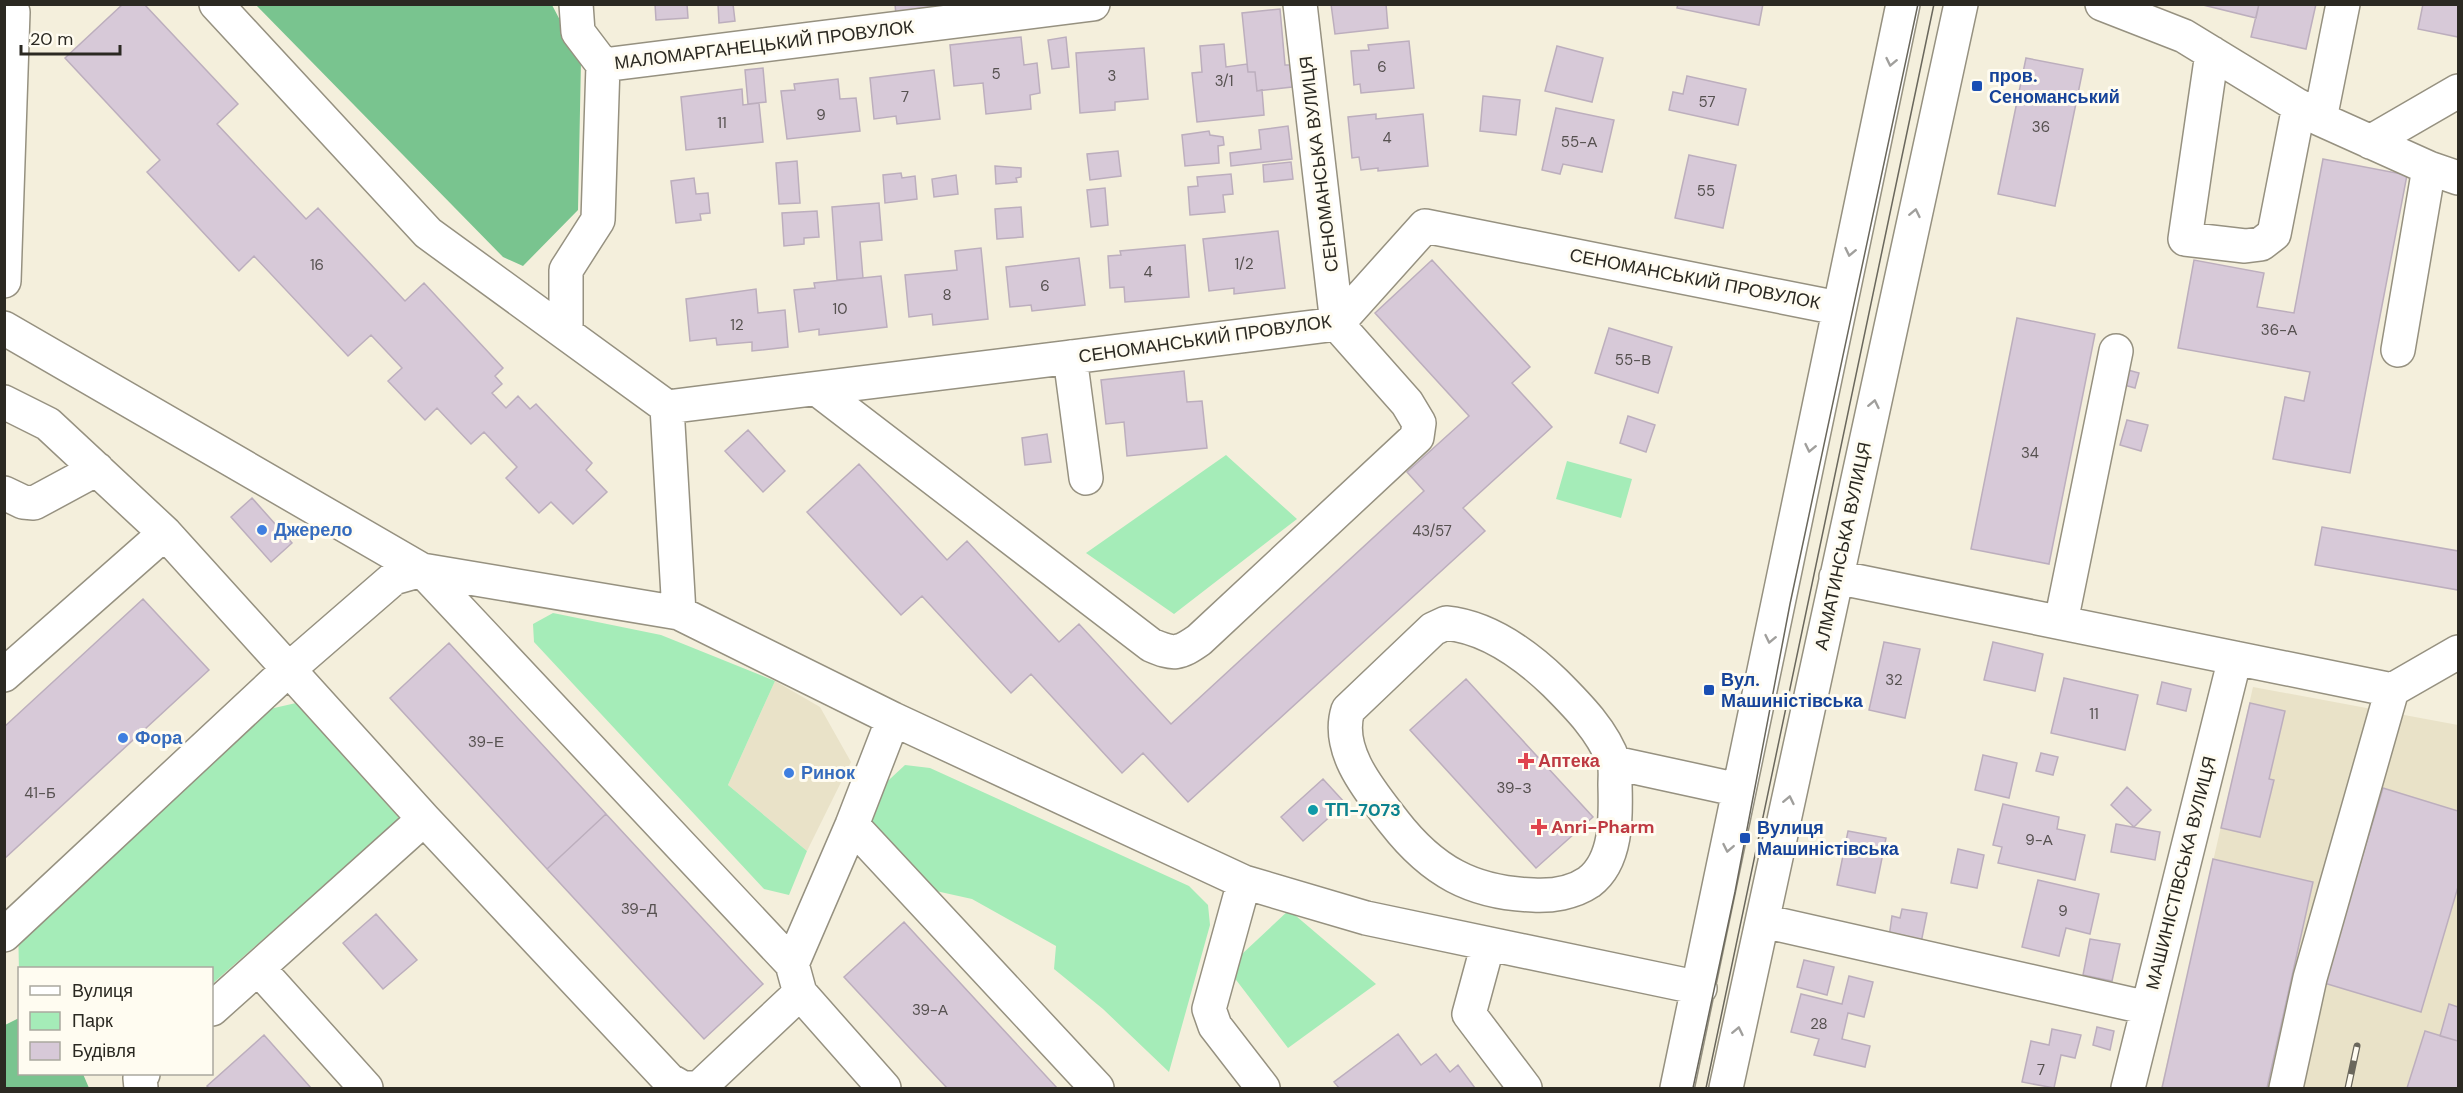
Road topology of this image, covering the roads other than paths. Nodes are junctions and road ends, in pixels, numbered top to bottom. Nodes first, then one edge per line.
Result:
1 (216, 4) edge
2 (576, 4) edge
3 (1093, 4) edge
4 (1300, 4) edge
5 (1903, 4) edge
6 (1961, 4) edge
7 (2102, 4) edge
8 (2343, 4) edge
9 (11, 10) edge
10 (2212, 53) junction
11 (9, 63) edge
12 (603, 66) junction
13 (2450, 102) edge
14 (2310, 112) junction
15 (2370, 142) junction
16 (2444, 173) edge
17 (4, 282) edge
18 (1838, 308) junction
19 (1337, 324) junction
20 (4, 328) edge
21 (566, 333) junction
22 (2398, 350) dead end
23 (2116, 351) dead end
24 (1070, 357) junction
25 (817, 389) junction
26 (4, 402) edge
27 (668, 407) junction
28 (97, 469) junction
29 (1086, 478) dead end
30 (4, 493) edge
31 (165, 533) junction
32 (422, 570) junction
33 (1836, 577) junction
34 (679, 613) junction
35 (2061, 622) junction
36 (2458, 652) edge
37 (2235, 658) junction
38 (289, 669) junction
39 (4, 675) edge
40 (2392, 690) junction
41 (893, 719) junction
42 (1615, 764) junction
43 (1739, 790) junction
44 (424, 819) junction
45 (852, 825) junction
46 (1244, 882) junction
47 (1762, 921) junction
48 (4, 935) edge
49 (1488, 944) junction
50 (258, 968) junction
51 (796, 979) junction
52 (1700, 988) junction
53 (213, 1008) edge
54 (2148, 1008) junction
55 (366, 1089) edge
56 (684, 1089) edge
57 (884, 1089) edge
58 (1097, 1089) edge
59 (1263, 1089) edge
60 (1525, 1089) edge
61 (1677, 1089) edge
62 (1726, 1089) edge
63 (2128, 1089) edge
64 (2286, 1089) edge

1 - 21 street
2 - 12 street
3 - 12 street, МАЛОМАРГАНЕЦЬКИЙ ПРОВУЛОК
4 - 19 street, СЕНОМАНСЬКА ВУЛИЦЯ
5 -> 18 street
33 -> 6 street, АЛМАТИНСЬКА ВУЛИЦЯ
7 - 10 street
8 - 14 street
9 - 11 street
10 - 14 street
10 - 14 street
11 - 17 street
12 - 21 street, МАЛОМАРГАНЕЦЬКИЙ ПРОВУЛОК
13 - 15 street
14 - 15 street
15 - 16 street
16 - 22 street
18 - 19 street, СЕНОМАНСЬКИЙ ПРОВУЛОК
18 -> 43 street
19 - 24 street, СЕНОМАНСЬКИЙ ПРОВУЛОК
19 - 25 street
20 - 32 street
21 - 27 street
23 - 35 street
24 - 25 street, СЕНОМАНСЬКИЙ ПРОВУЛОК
24 - 29 street
25 - 27 street, СЕНОМАНСЬКИЙ ПРОВУЛОК
26 - 28 street
27 - 34 street
28 - 30 street
28 - 31 street
31 - 38 street
31 - 39 street
32 - 34 street
32 - 38 street
32 - 51 street
33 - 35 street
47 -> 33 street, АЛМАТИНСЬКА ВУЛИЦЯ
34 - 41 street
35 - 37 street
36 - 40 street
37 - 40 street
37 - 54 street, МАШИНІСТІВСЬКА ВУЛИЦЯ
38 - 44 street
38 - 48 street
40 - 64 street
41 - 45 street
41 - 46 street
42 - 42 street
42 - 43 street
43 -> 52 street
44 - 50 street
44 - 56 street
45 - 51 street
45 - 58 street
46 - 49 street
46 - 59 street
47 - 54 street
62 -> 47 street, АЛМАТИНСЬКА ВУЛИЦЯ
49 - 52 street
49 - 60 street
50 - 53 street
50 - 55 street
51 - 56 street
51 - 57 street
52 - 61 street
54 - 63 street, МАШИНІСТІВСЬКА ВУЛИЦЯ

